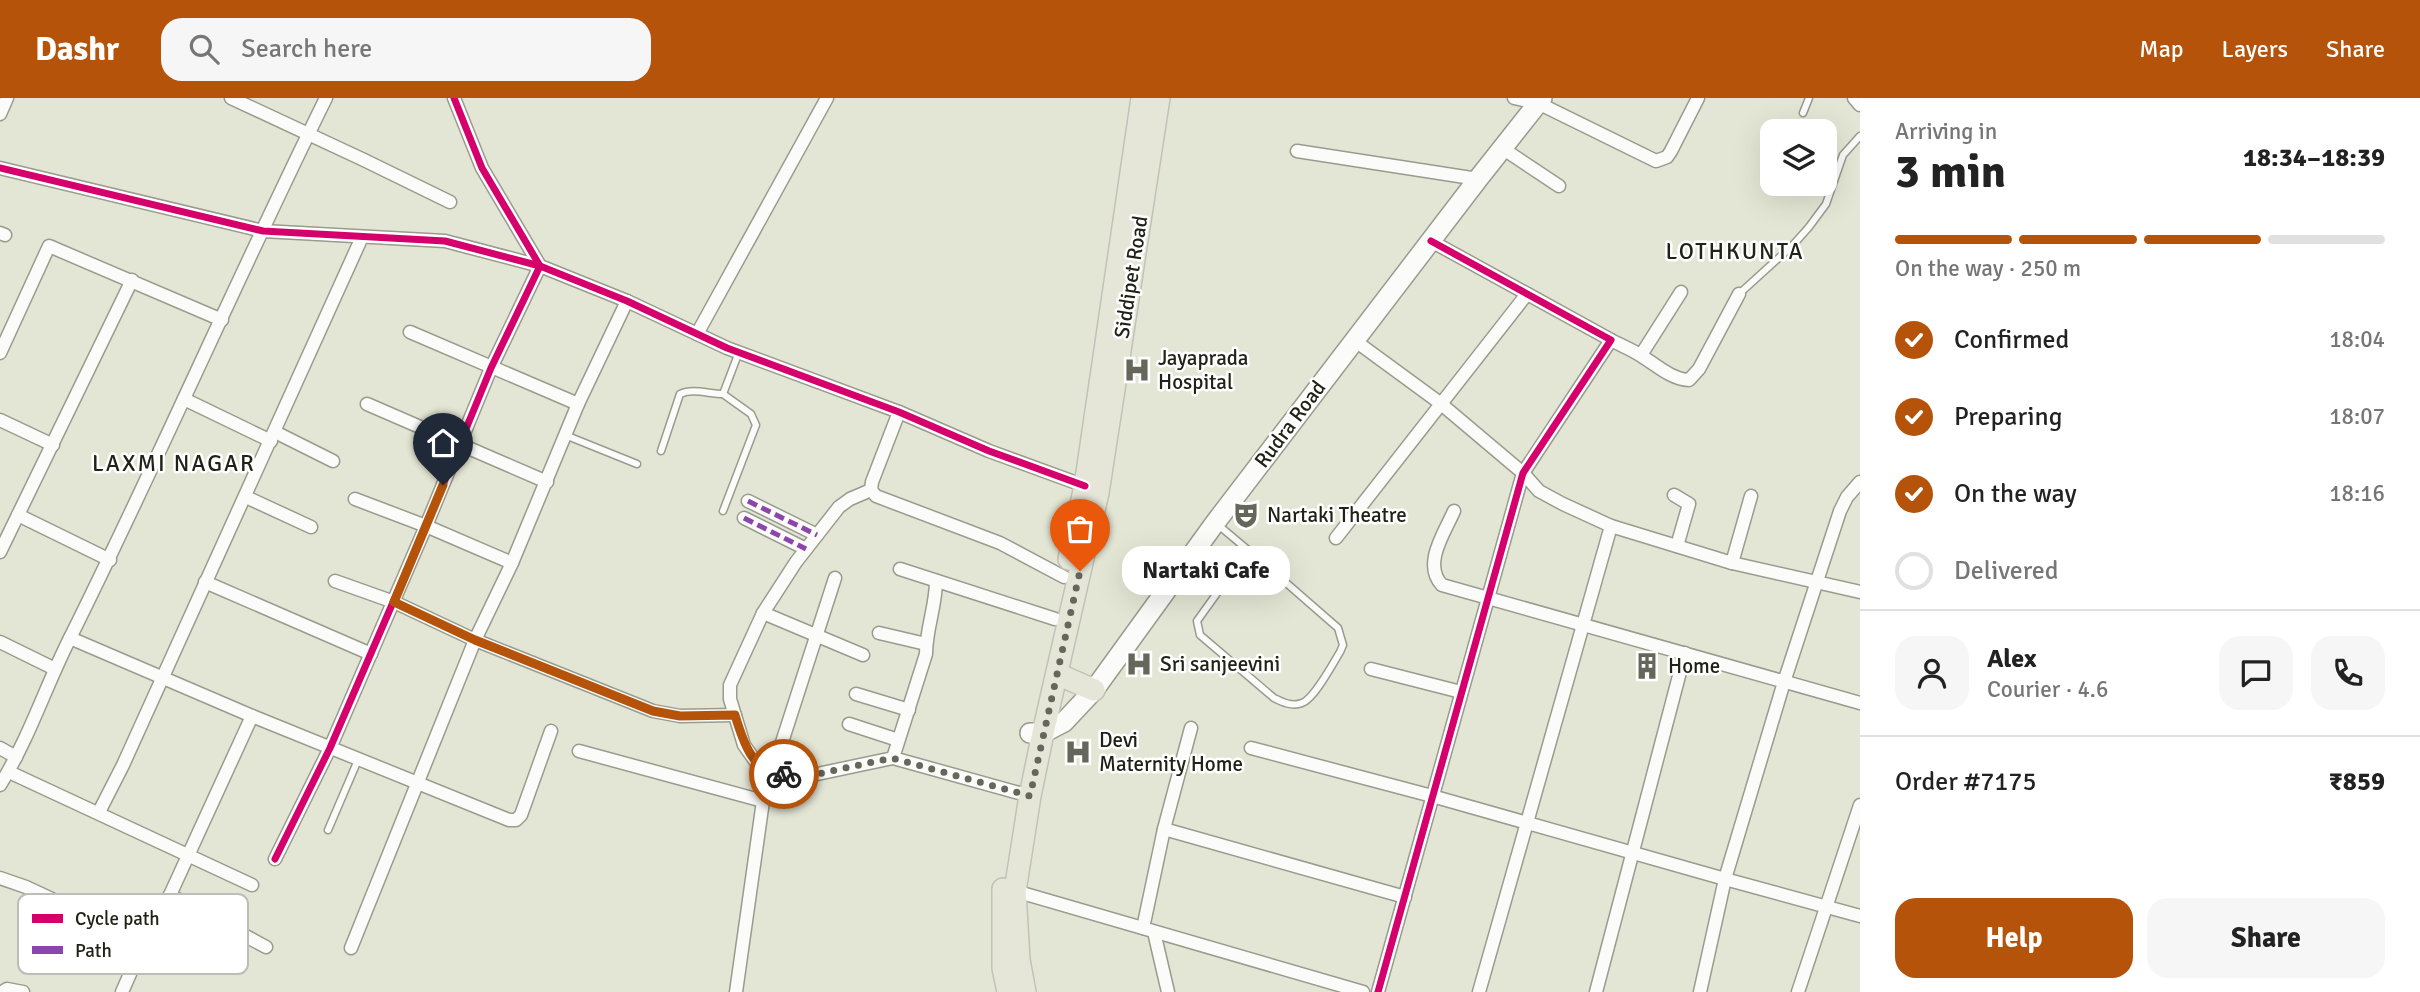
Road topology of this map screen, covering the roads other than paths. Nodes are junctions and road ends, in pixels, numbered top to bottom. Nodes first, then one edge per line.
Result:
1 (7, 98) edge
2 (231, 98) edge
3 (326, 98) edge
4 (454, 98) edge
5 (827, 98) edge
6 (1142, 98) edge
7 (1159, 98) edge
8 (1514, 98) edge
9 (1698, 98) edge
10 (1809, 98) edge
11 (1854, 98) edge
12 (1540, 100) edge
13 (1860, 105) edge
14 (1803, 113) dead end
15 (0, 114) edge
16 (308, 134) junction
17 (1860, 136) edge
18 (1502, 148) junction
19 (1297, 151) dead end
20 (0, 168) edge
21 (1478, 178) junction
22 (1559, 186) dead end
23 (450, 202) dead end
24 (263, 231) junction
25 (362, 237) junction
26 (1431, 241) junction
27 (540, 266) junction
28 (132, 280) junction
29 (1681, 292) dead end
30 (1527, 294) junction
31 (1739, 294) joint
32 (627, 301) junction
33 (222, 320) junction
34 (410, 332) dead end
35 (697, 334) junction
36 (1354, 340) junction
37 (1611, 340) junction
38 (739, 352) junction
39 (0, 353) edge
40 (1641, 355) junction
41 (491, 368) junction
42 (723, 394) junction
43 (184, 399) junction
44 (1440, 403) junction
45 (367, 404) dead end
46 (578, 404) junction
47 (899, 412) junction
48 (0, 420) edge
49 (565, 435) junction
50 (273, 437) junction
51 (459, 444) junction
52 (53, 445) junction
53 (661, 451) dead end
54 (333, 461) dead end
55 (637, 464) dead end
56 (1523, 473) junction
57 (547, 482) junction
58 (1860, 482) edge
59 (1085, 485) junction
60 (872, 490) junction
61 (1674, 495) dead end
62 (1751, 496) dead end
63 (246, 497) junction
64 (355, 499) dead end
65 (748, 501) dead end
66 (1454, 511) dead end
67 (723, 512) dead end
68 (18, 515) junction
69 (744, 518) dead end
70 (1215, 523) junction
71 (426, 526) junction
72 (1611, 526) junction
73 (310, 527) dead end
74 (817, 535) junction
75 (1336, 538) dead end
76 (1677, 546) junction
77 (806, 549) junction
78 (1248, 550) junction
79 (0, 552) edge
80 (110, 560) junction
81 (512, 563) junction
82 (1732, 563) junction
83 (900, 569) dead end
84 (1065, 577) junction
85 (835, 578) dead end
86 (335, 581) dead end
87 (936, 581) junction
88 (205, 582) junction
89 (1819, 582) junction
90 (1860, 592) edge
91 (1487, 597) junction
92 (394, 602) junction
93 (763, 613) junction
94 (1055, 619) junction
95 (1583, 624) junction
96 (879, 633) dead end
97 (817, 635) junction
98 (70, 638) junction
99 (475, 640) junction
100 (0, 642) edge
101 (926, 644) junction
102 (1685, 653) junction
103 (371, 654) junction
104 (863, 655) dead end
105 (55, 669) junction
106 (1371, 669) dead end
107 (1056, 674) junction
108 (162, 678) junction
109 (1784, 682) junction
110 (1094, 690) junction
111 (1461, 692) junction
112 (856, 694) dead end
113 (1860, 703) edge
114 (909, 710) junction
115 (735, 715) junction
116 (252, 716) junction
117 (849, 724) dead end
118 (1191, 728) dead end
119 (551, 731) dead end
120 (1036, 733) junction
121 (898, 740) junction
122 (0, 748) edge
123 (330, 748) junction
124 (1251, 748) dead end
125 (579, 751) dead end
126 (16, 757) junction
127 (892, 758) junction
128 (358, 760) junction
129 (9, 772) junction
130 (774, 774) junction
131 (416, 783) junction
132 (0, 785) edge
133 (1024, 794) junction
134 (1432, 796) junction
135 (763, 801) junction
136 (1859, 810) edge
137 (99, 812) junction
138 (1526, 824) junction
139 (328, 830) dead end
140 (1164, 830) junction
141 (1633, 853) junction
142 (188, 855) junction
143 (275, 859) dead end
144 (0, 878) edge
145 (1725, 879) junction
146 (252, 885) dead end
147 (1015, 891) junction
148 (41, 894) edge
149 (170, 894) edge
150 (1405, 897) junction
151 (1826, 907) junction
152 (1860, 916) edge
153 (1149, 930) junction
154 (248, 937) edge
155 (267, 947) dead end
156 (351, 948) dead end
157 (2, 992) edge
158 (23, 992) edge
159 (736, 992) edge
160 (1008, 992) edge
161 (1025, 992) edge
162 (1168, 992) edge
163 (1363, 992) edge
164 (1378, 992) edge
165 (1479, 992) edge
166 (1597, 992) edge
167 (1700, 992) edge
168 (1798, 992) edge

1 - 15 street
2 - 16 street
3 - 16 street
4 - 27 street
5 - 35 street
6 - 59 main road, Siddipet Road
7 - 107 main road, Siddipet Road
8 - 12 street
9 - 12 street
10 - 14 lane
11 - 13 street
12 - 18 main road, Rudra Road
16 - 23 street
16 - 24 street
17 - 31 lane
18 - 21 main road, Rudra Road
18 - 22 street
19 - 21 street
20 - 24 street
21 - 26 main road, Rudra Road
24 - 25 street
24 - 33 street
25 - 27 street
25 - 50 street
26 - 30 street
26 - 36 main road, Rudra Road
27 - 32 street
27 - 41 street
28 - 33 street
28 - 39 street
28 - 52 street
29 - 40 street
30 - 37 street
30 - 44 street
31 - 40 street
32 - 35 street
32 - 46 street
33 - 43 street
34 - 41 street
35 - 38 street
36 - 44 street
36 - 70 main road, Rudra Road
37 - 40 street
37 - 56 street
38 - 42 lane
38 - 47 street
41 - 46 street
41 - 51 street
42 - 53 lane
42 - 67 lane
43 - 50 street
43 - 80 street
44 - 56 street
44 - 75 street
45 - 51 street
46 - 49 street
47 - 59 street
47 - 60 street
48 - 52 street
49 - 55 lane
49 - 57 street
50 - 54 street
50 - 63 street
51 - 57 street
51 - 71 street
52 - 68 street
56 - 72 street
56 - 91 street
57 - 81 street
58 - 89 street
59 - 84 main road, Siddipet Road
60 - 74 street
60 - 84 street
61 - 76 street
62 - 82 street
63 - 73 street
63 - 88 street
64 - 71 street
65 - 74 street
66 - 91 street
68 - 79 street
68 - 80 street
69 - 77 street
70 - 78 lane
70 - 110 main road, Rudra Road
71 - 81 street
71 - 92 street
72 - 76 street
72 - 95 street
74 - 77 street
76 - 82 street
77 - 93 street
78 - 78 lane
80 - 98 street
81 - 99 street
82 - 89 street
83 - 87 street
84 - 94 main road, Siddipet Road
85 - 97 street
86 - 92 street
87 - 94 street
87 - 101 street
88 - 103 street
88 - 108 street
89 - 90 street
89 - 109 street
91 - 95 street
91 - 111 street
92 - 99 street
92 - 103 street
93 - 97 street
93 - 115 street
94 - 120 main road, Siddipet Road
95 - 102 street
95 - 138 street
96 - 101 street
97 - 104 street
97 - 130 street
98 - 105 street
98 - 108 street
99 - 115 street
99 - 131 street
100 - 105 street
101 - 114 street
102 - 109 street
102 - 141 street
103 - 123 street
105 - 126 street
106 - 111 street
107 - 110 main road
107 - 120 main road, Siddipet Road
108 - 116 street
108 - 137 street
109 - 113 street
109 - 145 street
110 - 120 main road, Rudra Road
111 - 134 street
112 - 114 street
114 - 121 street
115 - 130 street
116 - 123 street
116 - 142 street
117 - 121 street
118 - 140 street
119 - 131 street
120 - 133 main road, Siddipet Road
121 - 127 street
122 - 126 street
123 - 128 street
123 - 143 street
124 - 134 street
125 - 135 street
126 - 129 street
127 - 130 street
127 - 133 street
128 - 131 street
128 - 139 lane
129 - 132 street
129 - 137 street
130 - 135 street
131 - 156 street
133 - 147 main road, Siddipet Road
133 - 160 main road, Siddipet Road
134 - 138 street
134 - 150 street
135 - 159 street
136 - 151 street
137 - 142 street
138 - 141 street
138 - 165 street
140 - 150 street
140 - 153 street
141 - 145 street
141 - 166 street
142 - 146 street
142 - 149 street
144 - 148 street
145 - 151 street
145 - 167 street
147 - 153 street
147 - 161 main road, Siddipet Road
150 - 164 street
151 - 152 street
151 - 168 street
153 - 162 street
153 - 163 street
154 - 155 street
157 - 158 street

